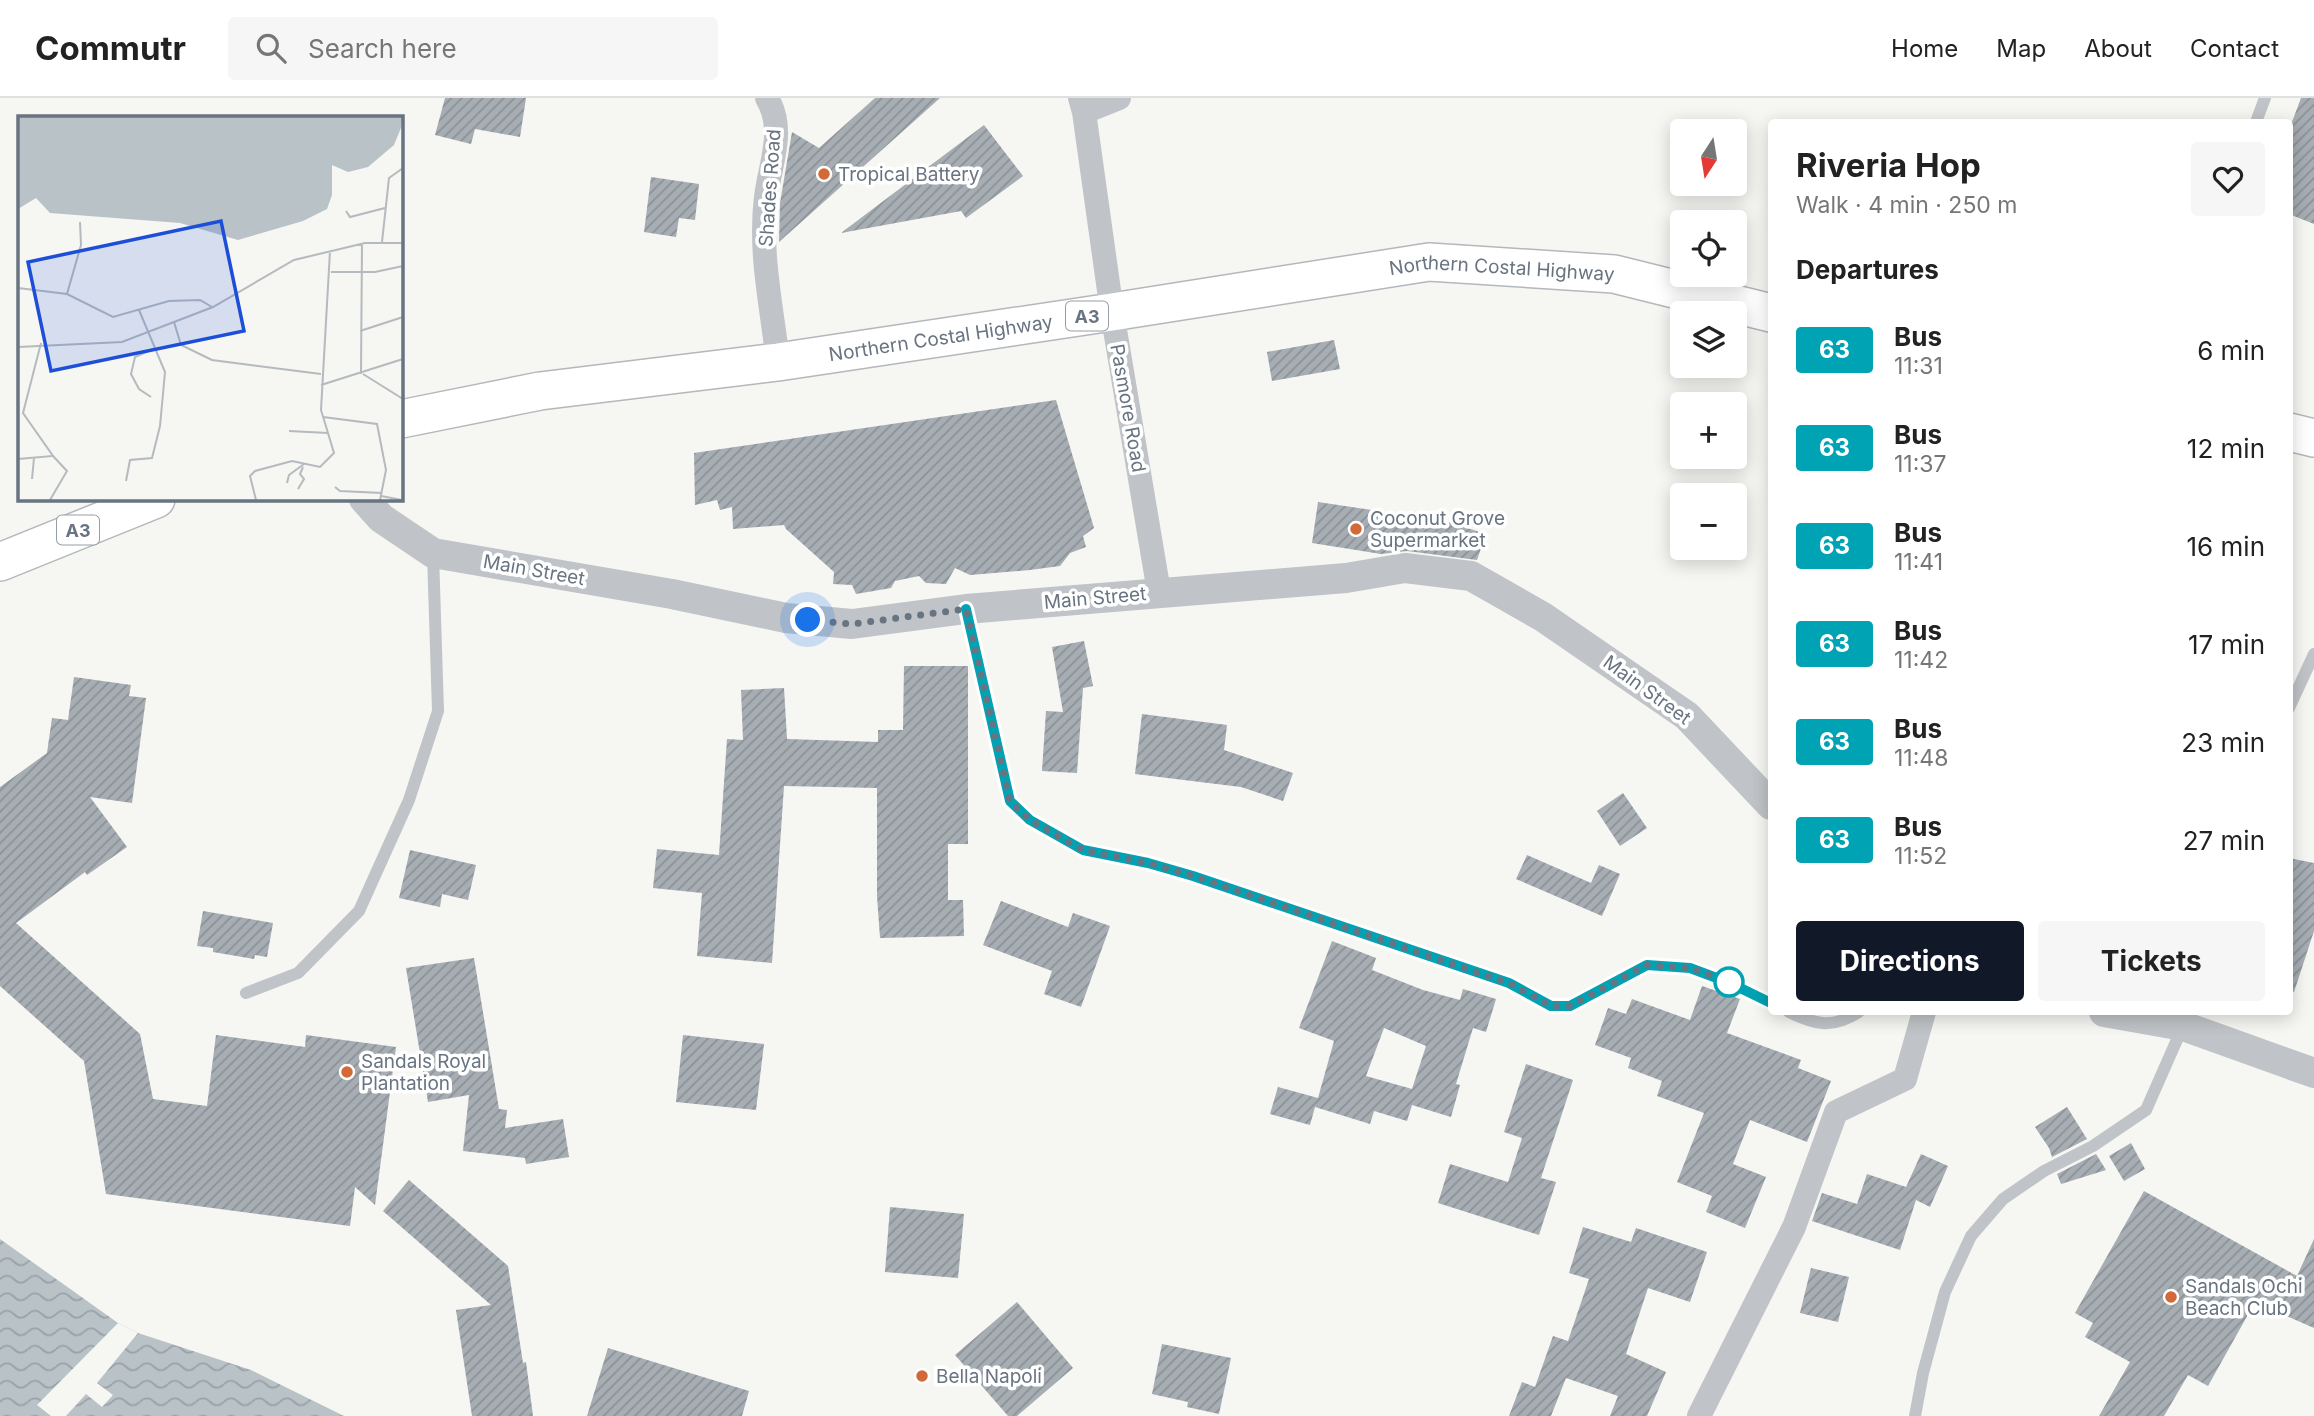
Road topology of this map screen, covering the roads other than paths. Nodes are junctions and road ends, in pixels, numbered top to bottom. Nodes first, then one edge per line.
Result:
1 (767, 98) edge
2 (1119, 98) edge
3 (2265, 98) edge
4 (1082, 105) edge
5 (2257, 119) edge
6 (1112, 312) junction
7 (1768, 312) edge
8 (778, 362) junction
9 (402, 419) edge
10 (2293, 433) edge
11 (2314, 438) edge
12 (154, 500) edge
13 (365, 500) edge
14 (433, 553) junction
15 (0, 562) edge
16 (1160, 593) junction
17 (966, 609) junction
18 (2314, 654) edge
19 (2293, 699) edge
20 (1768, 802) edge
21 (246, 993) dead end
22 (1768, 1002) edge
23 (1796, 1015) edge
24 (1854, 1015) edge
25 (1923, 1015) edge
26 (2137, 1015) edge
27 (2182, 1019) edge
28 (2314, 1073) edge
29 (1699, 1416) edge
30 (1915, 1416) edge

1 - 8 street, Shades Road
2 - 4 street
3 - 5 lane
4 - 6 street, Pasmore Road
6 - 7 main road, Northern Costal Highway / A3
6 - 8 main road, Northern Costal Highway / A3
6 - 16 street, Pasmore Road
8 - 9 main road, Northern Costal Highway / A3
10 - 11 main road
12 - 15 main road, A3
13 - 14 street, Main Street
14 - 17 street, Main Street
14 - 21 lane
16 - 17 street, Main Street
16 - 20 street, Main Street
17 - 22 lane
18 - 19 lane
23 - 24 lane
25 - 29 street
26 - 27 street
27 - 28 street
27 - 30 lane

